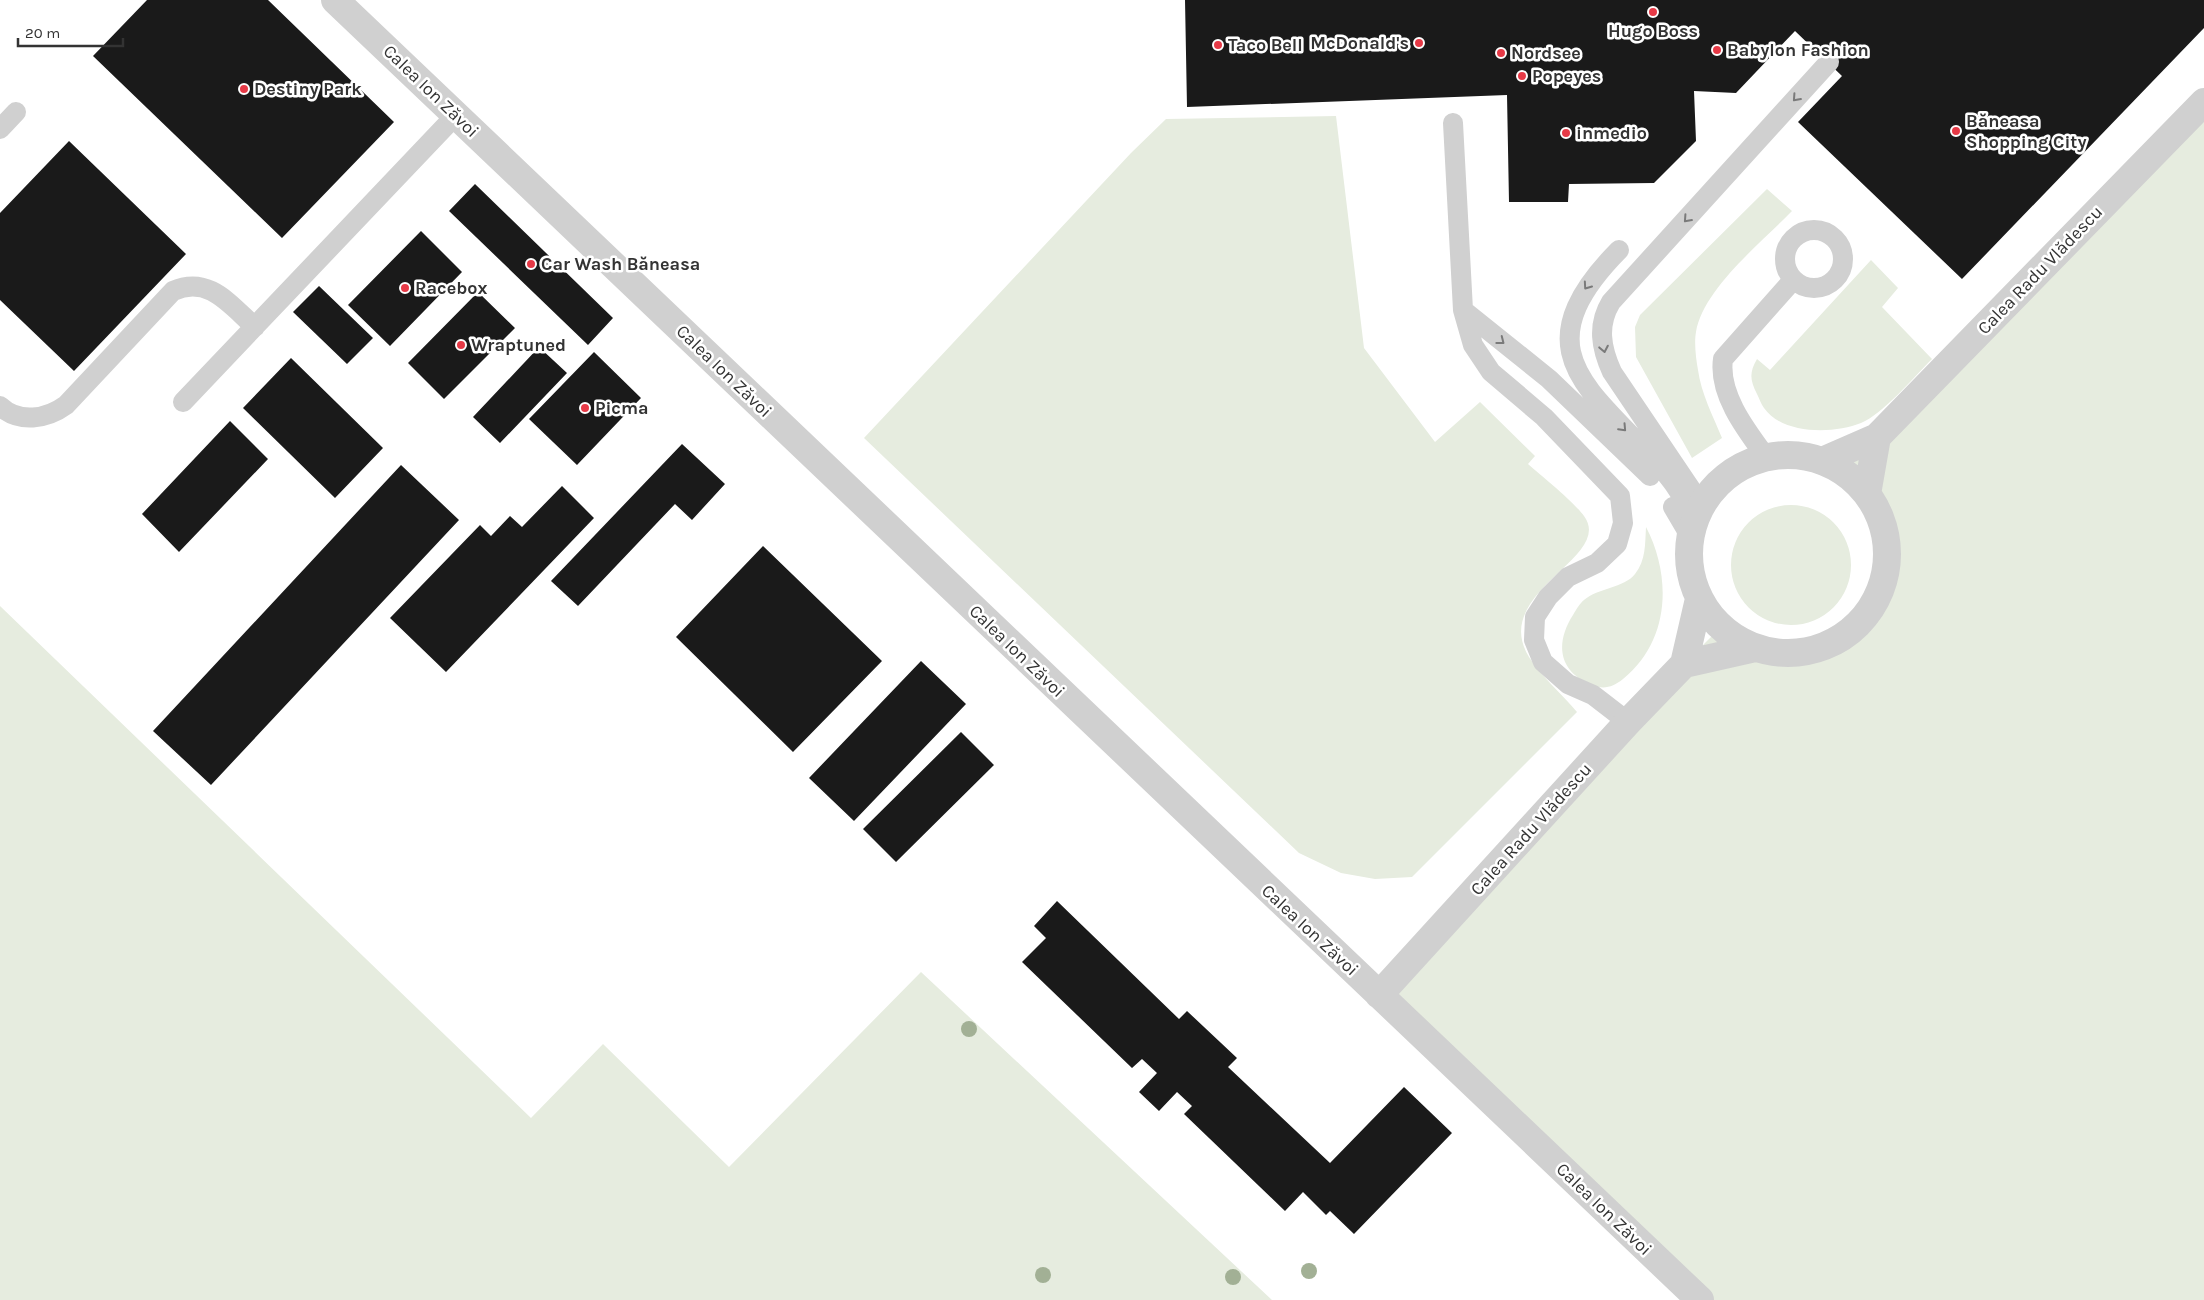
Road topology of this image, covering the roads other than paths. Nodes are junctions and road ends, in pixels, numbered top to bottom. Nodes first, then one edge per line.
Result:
1 (335, 0) edge
2 (1829, 62) dead end
3 (2204, 102) edge
4 (16, 112) dead end
5 (456, 115) junction
6 (1453, 124) dead end
7 (0, 129) edge
8 (1619, 250) dead end
9 (1793, 280) dead end
10 (1463, 310) junction
11 (255, 327) junction
12 (183, 402) dead end
13 (0, 406) edge
14 (1877, 437) junction
15 (1766, 457) junction
16 (1822, 461) junction
17 (1866, 494) junction
18 (1695, 520) junction
19 (1699, 599) junction
20 (1754, 648) junction
21 (1684, 664) junction
22 (1628, 722) junction
23 (1379, 995) junction
24 (1700, 1300) edge

1 - 5 street, Calea Ion Zăvoi
2 -> 18 lane
3 - 14 street, Calea Radu Vlădescu
4 - 7 lane
5 - 11 lane
5 - 23 street, Calea Ion Zăvoi
6 - 10 lane
8 -> 18 lane
9 - 15 lane
10 -> 18 lane
10 - 22 lane
11 - 12 lane
11 - 13 lane
14 - 16 street, Calea Radu Vlădescu
14 - 17 street
15 - 16 street
15 - 18 street
16 - 17 street
17 - 20 street
18 - 19 street
19 - 20 street
19 - 21 street
20 - 21 street
21 - 22 street, Calea Radu Vlădescu
22 - 23 street, Calea Radu Vlădescu
23 - 24 street, Calea Ion Zăvoi

